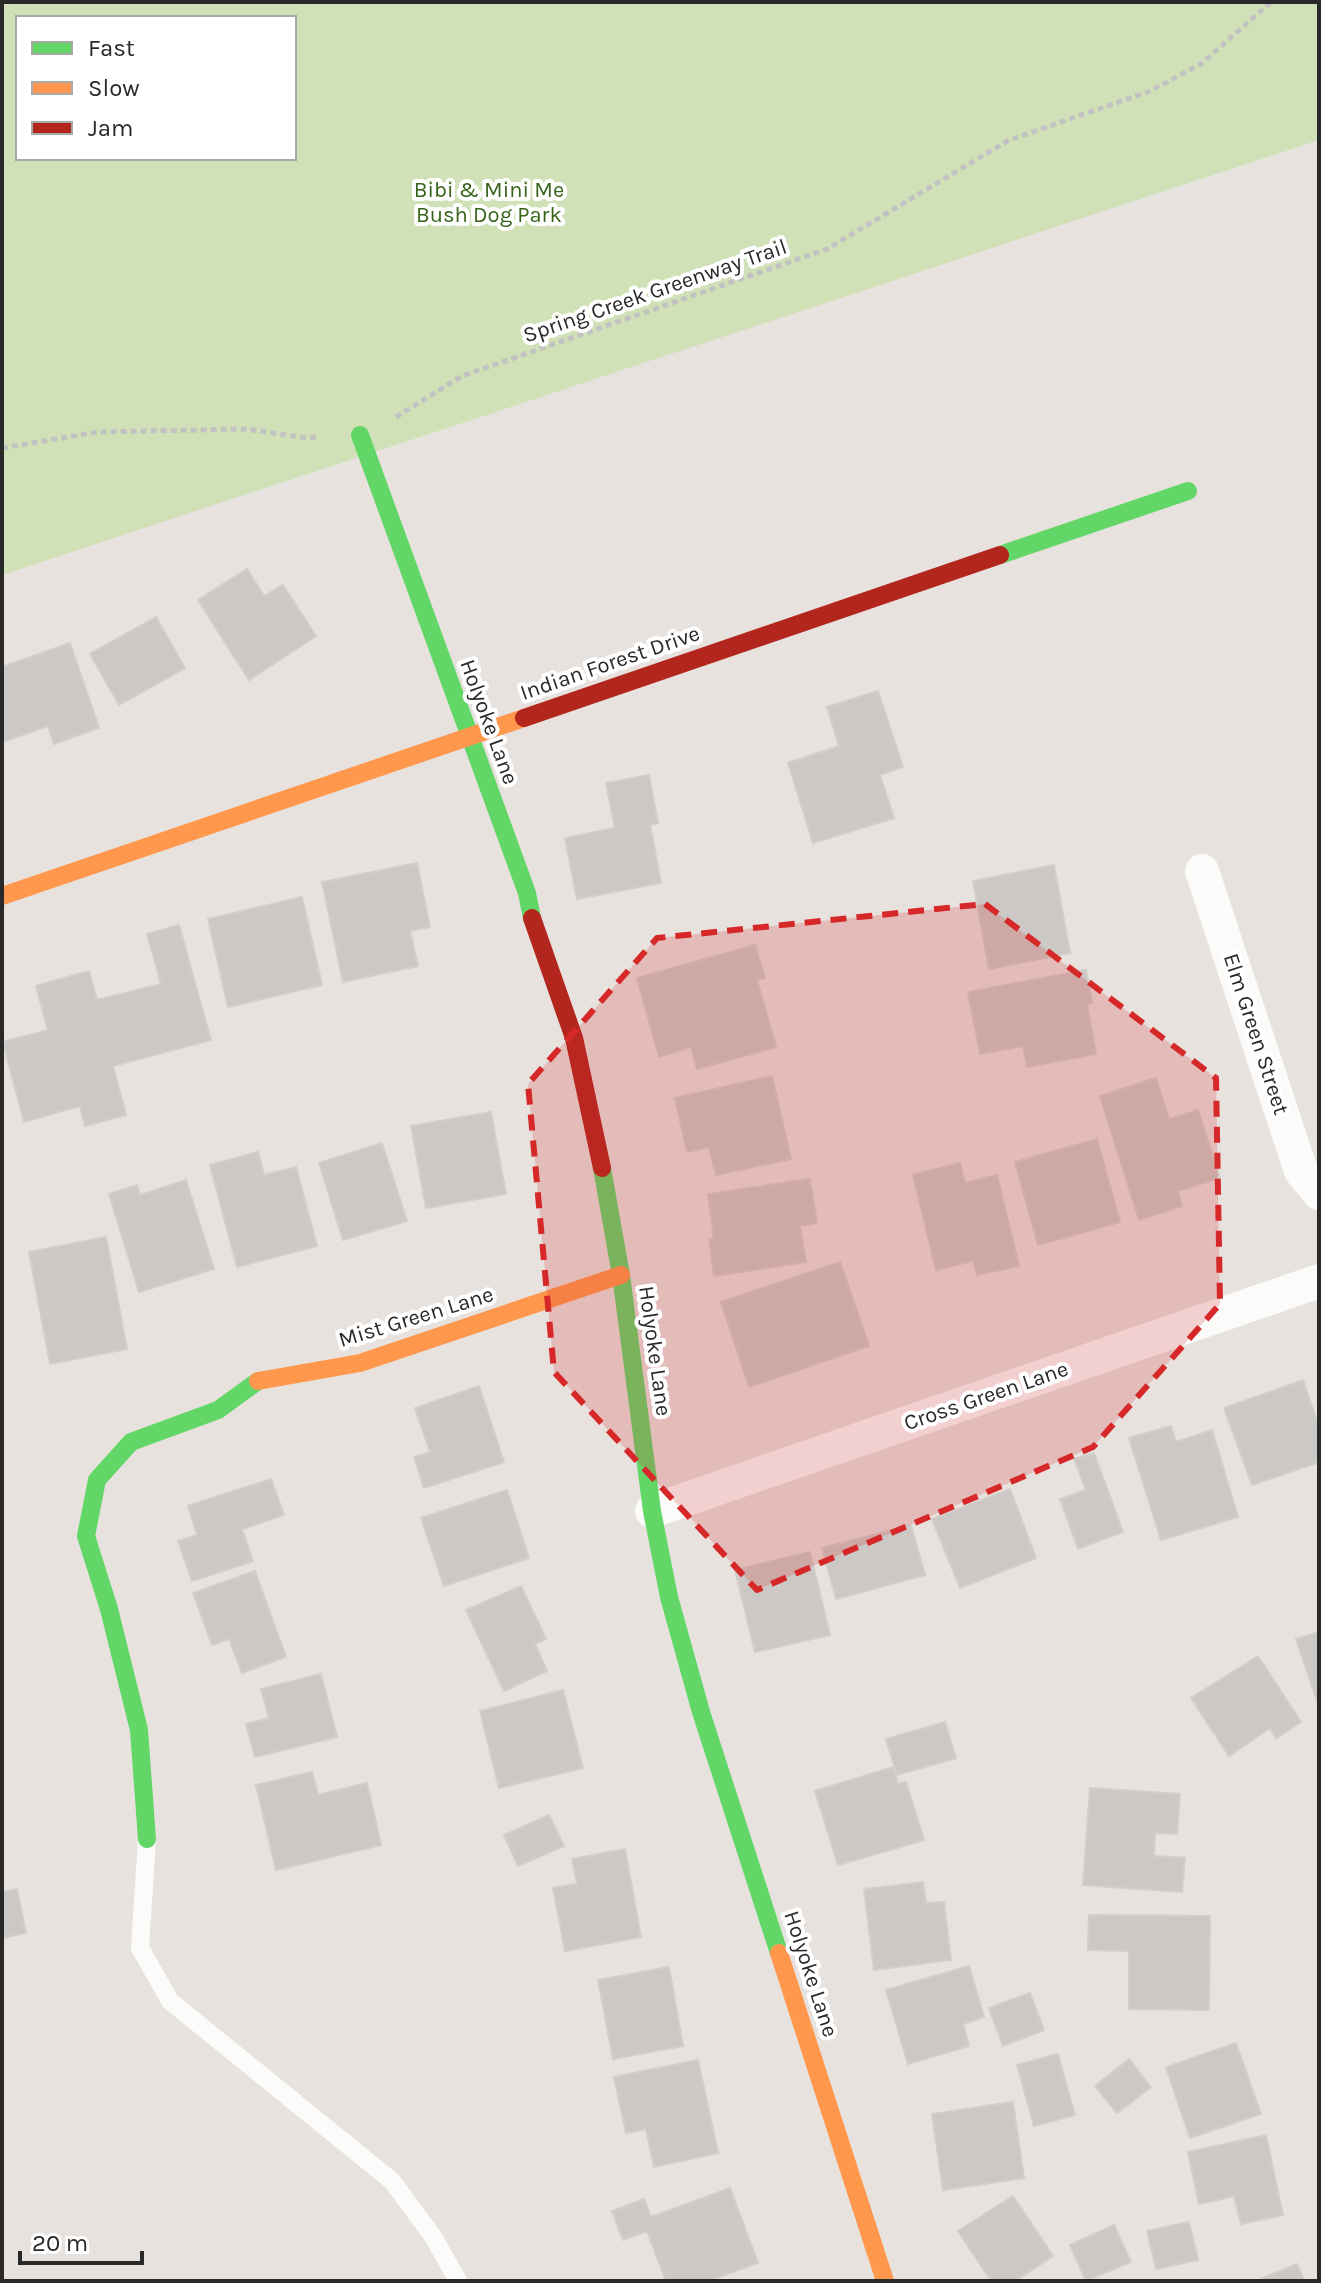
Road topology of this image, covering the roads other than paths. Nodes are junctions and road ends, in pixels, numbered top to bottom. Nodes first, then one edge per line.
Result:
1 (360, 435) road end
2 (1188, 491) dead end
3 (468, 737) junction
4 (1202, 871) dead end
5 (2, 896) edge
6 (1319, 1193) edge
7 (621, 1275) junction
8 (1319, 1281) edge
9 (652, 1511) junction
10 (147, 1839) joint
11 (458, 2281) edge
12 (885, 2281) edge

1 - 3 street, Holyoke Lane
2 - 3 street, Indian Forest Drive
3 - 5 street, Indian Forest Drive
3 - 7 street, Holyoke Lane
4 - 6 street, Elm Green Street
7 - 9 street, Holyoke Lane
7 - 10 street, Mist Green Lane
8 - 9 street, Cross Green Lane
9 - 12 street, Holyoke Lane
10 - 11 lane

